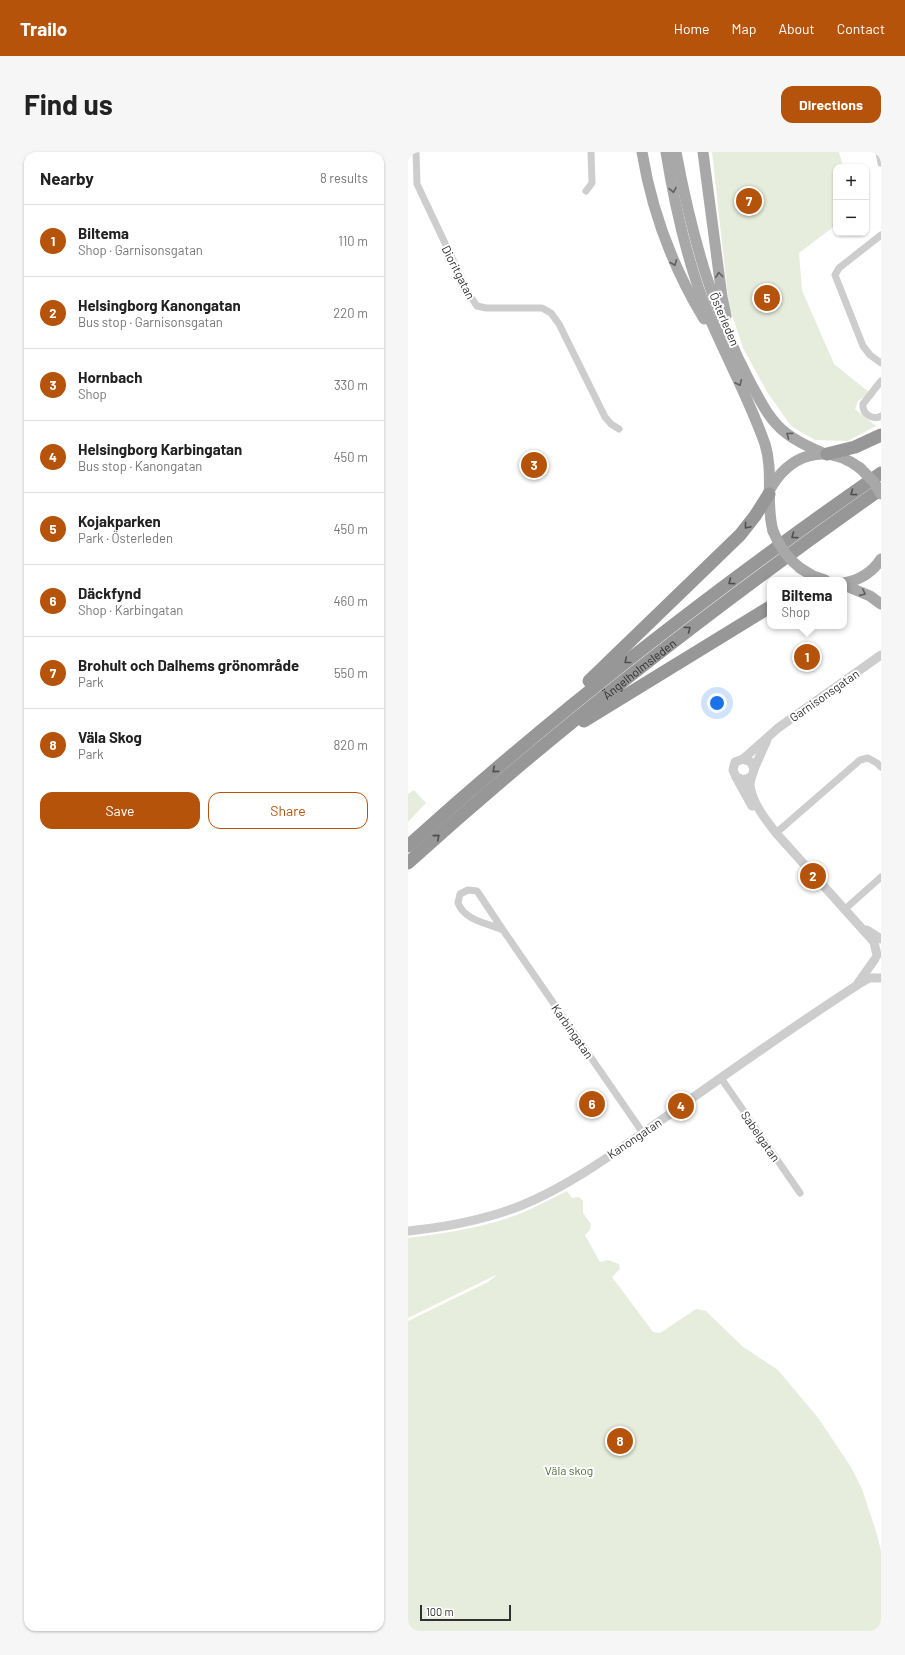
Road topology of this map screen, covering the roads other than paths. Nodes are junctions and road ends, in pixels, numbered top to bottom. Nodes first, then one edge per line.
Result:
1 (416, 152) edge
2 (591, 152) edge
3 (642, 152) edge
4 (666, 152) edge
5 (676, 152) edge
6 (703, 152) edge
7 (879, 152) edge
8 (881, 163) edge
9 (586, 191) dead end
10 (881, 235) edge
11 (730, 341) junction
12 (724, 351) junction
13 (881, 363) edge
14 (881, 381) edge
15 (881, 416) edge
16 (620, 429) dead end
17 (881, 435) edge
18 (825, 453) junction
19 (881, 473) edge
20 (881, 489) edge
21 (769, 493) junction
22 (881, 494) edge
23 (881, 559) edge
24 (816, 577) edge
25 (847, 583) edge
26 (847, 585) edge
27 (881, 604) edge
28 (767, 610) edge
29 (881, 655) edge
30 (769, 737) junction
31 (539, 749) junction
32 (510, 757) junction
33 (743, 759) junction
34 (881, 767) edge
35 (752, 773) junction
36 (736, 777) junction
37 (763, 816) junction
38 (776, 833) junction
39 (408, 846) edge
40 (408, 863) edge
41 (881, 876) edge
42 (844, 910) junction
43 (856, 922) junction
44 (503, 930) junction
45 (881, 938) edge
46 (878, 954) edge
47 (881, 976) edge
48 (858, 984) junction
49 (721, 1078) junction
50 (643, 1133) junction
51 (800, 1193) dead end
52 (408, 1231) edge

1 - 16 street, Dioritgatan
2 - 9 street
3 -> 12 main road
4 -> 12 main road, Österleden
5 - 11 main road, Österleden
11 -> 6 main road
7 - 8 street
10 - 13 street
18 -> 11 main road, Österleden
12 -> 21 main road, Österleden
14 - 15 street
17 - 18 highway
18 - 21 main road
18 - 22 main road, Österleden, bridge
19 -> 32 highway, Ängelholmsleden
31 -> 20 highway, Ängelholmsleden
21 - 24 main road, Österleden, bridge
21 -> 32 highway
23 - 25 main road
26 -> 27 main road
28 - 31 highway
29 - 30 street, Garnisonsgatan
30 - 33 street, Garnisonsgatan
30 - 35 street, Garnisonsgatan
40 -> 31 highway, Ängelholmsleden
32 -> 39 highway, Ängelholmsleden
33 - 35 street
33 - 36 street, Garnisonsgatan
34 - 38 street
35 - 36 street
35 - 37 street
36 - 37 street
37 - 38 street
38 - 42 street
41 - 42 street
42 - 43 street
43 - 45 street
43 - 46 street
44 - 44 street, Karbingatan
44 - 50 street, Karbingatan
46 - 47 street
46 - 48 street, Kanongatan
47 - 48 street, Kanongatan
48 - 49 street, Kanongatan
49 - 50 street, Kanongatan
49 - 51 street, Sabelgatan
50 - 52 street, Kanongatan

